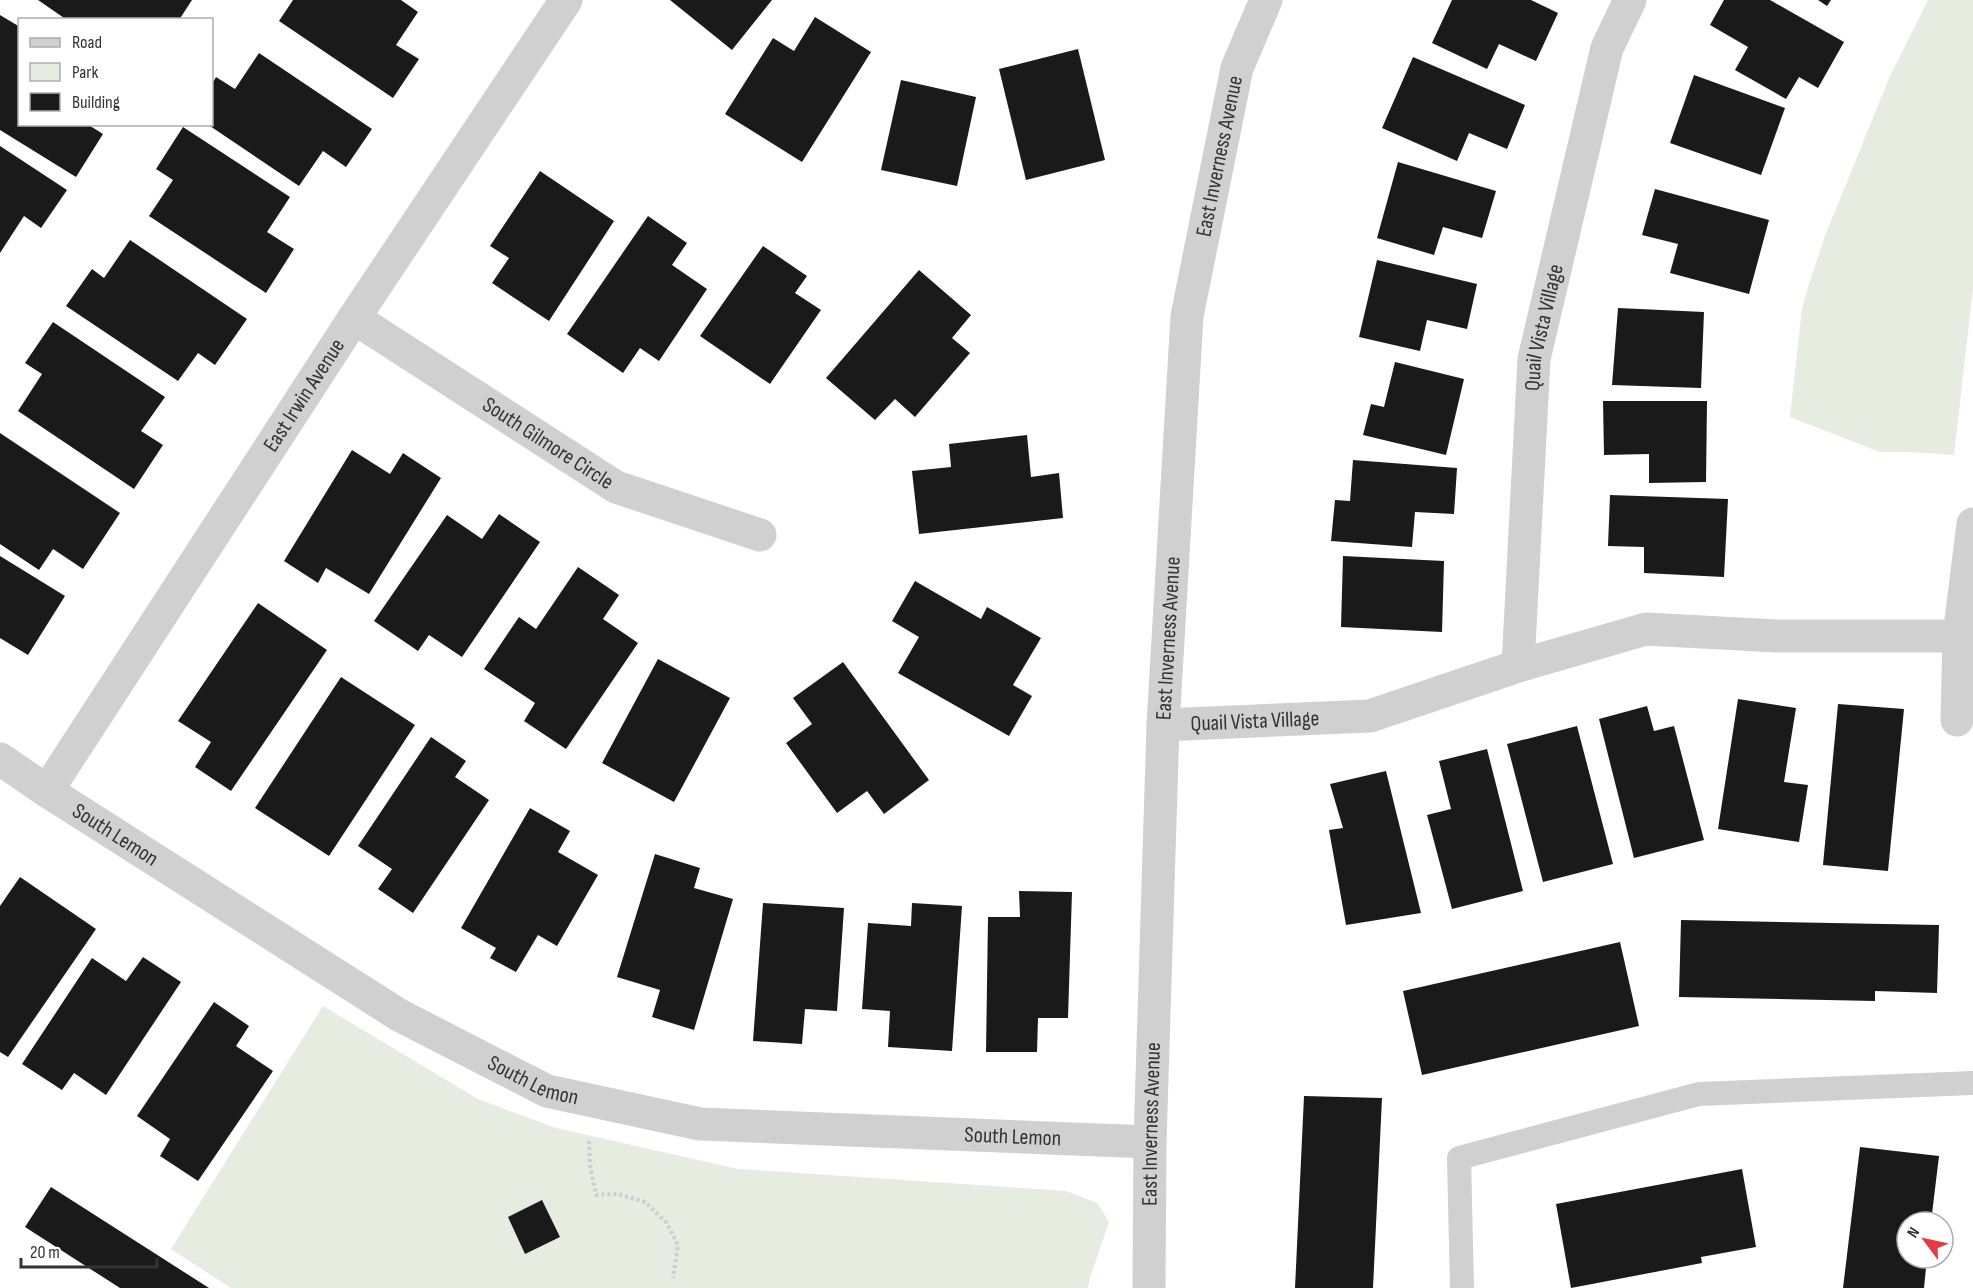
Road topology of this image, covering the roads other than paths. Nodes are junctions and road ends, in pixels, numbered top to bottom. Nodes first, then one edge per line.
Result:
1 (566, 0) edge
2 (1266, 0) edge
3 (1630, 0) edge
4 (354, 318) junction
5 (1973, 524) edge
6 (760, 535) dead end
7 (1959, 636) junction
8 (1518, 666) junction
9 (1957, 720) dead end
10 (1163, 725) junction
11 (0, 759) edge
12 (47, 791) junction
13 (1973, 1083) edge
14 (1150, 1142) junction
15 (1149, 1288) edge
16 (1462, 1288) edge

1 - 4 street, East Irwin Avenue
2 - 10 street, East Inverness Avenue
3 - 8 street, Quail Vista Village
4 - 6 street, South Gilmore Circle
4 - 12 street, East Irwin Avenue
5 - 7 street
7 - 8 street, Quail Vista Village
7 - 9 street
8 - 10 street, Quail Vista Village
10 - 14 street, East Inverness Avenue
11 - 12 street, South Lemon
12 - 14 street, South Lemon
13 - 16 lane
14 - 15 street, East Inverness Avenue

